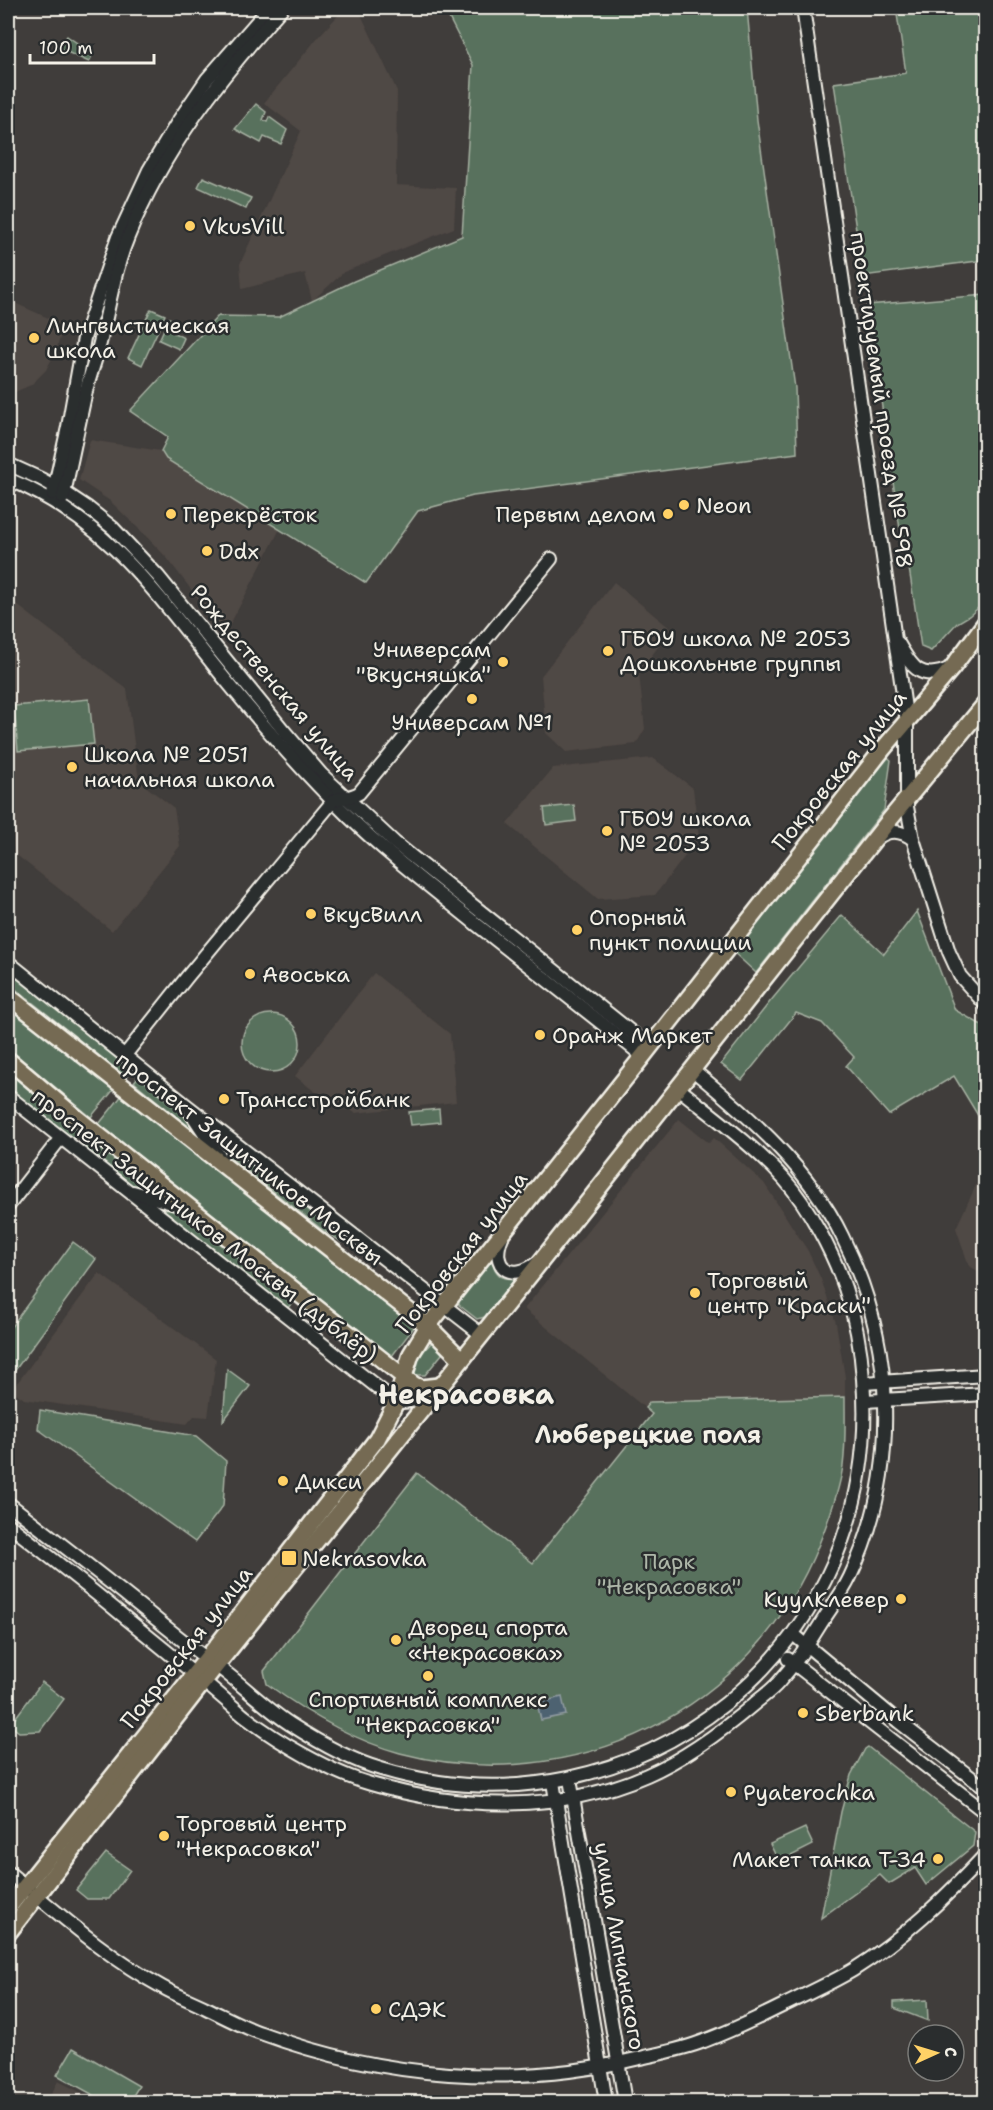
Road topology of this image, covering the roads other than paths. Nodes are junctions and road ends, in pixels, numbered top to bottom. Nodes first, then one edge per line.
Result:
1 (269, 8) edge
2 (282, 8) edge
3 (803, 8) edge
4 (84, 338) junction
5 (100, 342) junction
6 (8, 464) edge
7 (8, 479) edge
8 (60, 489) junction
9 (57, 502) junction
10 (551, 559) dead end
11 (986, 622) edge
12 (894, 635) junction
13 (980, 635) edge
14 (952, 668) junction
15 (986, 703) edge
16 (907, 722) junction
17 (347, 799) junction
18 (907, 800) junction
19 (333, 801) junction
20 (913, 839) junction
21 (872, 842) junction
22 (8, 962) edge
23 (8, 996) edge
24 (986, 1005) edge
25 (646, 1052) junction
26 (126, 1055) junction
27 (8, 1060) edge
28 (693, 1070) junction
29 (678, 1088) junction
30 (720, 1093) junction
31 (8, 1096) edge
32 (186, 1105) junction
33 (709, 1113) junction
34 (60, 1139) junction
35 (233, 1174) junction
36 (126, 1190) junction
37 (8, 1206) edge
38 (194, 1210) junction
39 (505, 1231) junction
40 (542, 1260) junction
41 (446, 1306) junction
42 (428, 1326) junction
43 (482, 1335) junction
44 (461, 1359) junction
45 (403, 1375) junction
46 (986, 1375) edge
47 (884, 1381) junction
48 (864, 1383) junction
49 (440, 1386) junction
50 (986, 1394) edge
51 (886, 1400) junction
52 (865, 1401) junction
53 (396, 1402) junction
54 (8, 1503) edge
55 (8, 1524) edge
56 (134, 1601) junction
57 (814, 1602) junction
58 (828, 1612) junction
59 (123, 1615) junction
60 (793, 1634) junction
61 (807, 1646) junction
62 (779, 1651) junction
63 (211, 1663) junction
64 (794, 1663) junction
65 (199, 1678) junction
66 (262, 1702) junction
67 (246, 1717) junction
68 (570, 1779) junction
69 (553, 1782) junction
70 (986, 1789) edge
71 (573, 1797) junction
72 (556, 1800) junction
73 (986, 1814) edge
74 (986, 1854) edge
75 (8, 1872) edge
76 (31, 1890) junction
77 (8, 1908) edge
78 (8, 1933) edge
79 (619, 2064) junction
80 (600, 2067) junction
81 (606, 2103) edge
82 (625, 2103) edge

1 - 4 street
2 - 5 street
3 - 12 street, проектируемый проезд № 598
4 - 5 street
4 - 8 street
5 - 8 street
6 - 8 street, Рождественская улица
7 - 9 street, Рождественская улица
8 - 9 street
8 - 17 street, Рождественская улица
9 - 19 street, Рождественская улица
10 - 17 street
11 - 13 main road, Покровская улица
12 - 14 street
12 - 16 street, проектируемый проезд № 598
13 - 14 main road, Покровская улица
14 - 16 main road, Покровская улица
15 - 18 main road, Покровская улица
16 - 18 street, проектируемый проезд № 598
16 - 25 main road, Покровская улица
17 - 19 street
17 - 25 street, Рождественская улица
18 - 20 street, проектируемый проезд № 598
18 - 21 main road, Покровская улица
19 - 25 street, Рождественская улица
19 - 26 street
20 - 21 street
20 - 24 street, проектируемый проезд № 598
21 - 28 main road, Покровская улица
22 - 26 street
23 - 35 main road, проспект Защитников Москвы
25 - 39 main road, Покровская улица
26 - 32 street
27 - 38 main road
28 - 29 main road, Покровская улица
28 - 30 street
29 - 33 street
29 - 40 main road, Покровская улица
30 - 33 street
30 - 47 street
31 - 34 street, проспект Защитников Москвы (дублёр)
32 - 35 street
32 - 41 street
33 - 48 street
34 - 36 street, проспект Защитников Москвы (дублёр)
34 - 37 street
35 - 42 main road, проспект Защитников Москвы
36 - 38 street
36 - 53 street, проспект Защитников Москвы (дублёр)
38 - 45 main road
39 - 40 street
39 - 41 main road, Покровская улица
40 - 43 main road, Покровская улица
41 - 42 main road, Покровская улица
41 - 43 street
42 - 44 main road, проспект Защитников Москвы
42 - 45 main road, Покровская улица
43 - 44 main road, Покровская улица
44 - 49 main road, Покровская улица
45 - 49 main road
45 - 53 main road, Покровская улица
46 - 47 street
47 - 48 street
47 - 51 street
48 - 52 street
49 - 53 street
49 - 63 main road, Покровская улица
50 - 51 street
51 - 52 street
51 - 58 street
52 - 57 street
53 - 63 main road, Покровская улица
54 - 56 street
55 - 59 street
56 - 59 street
56 - 63 street
57 - 58 street
57 - 60 street
58 - 61 street
59 - 65 street
60 - 61 street
60 - 62 street
61 - 64 street
61 - 70 street
62 - 64 street
62 - 68 street
63 - 65 main road, Покровская улица
63 - 66 street
64 - 71 street
64 - 73 street
65 - 67 street
65 - 76 main road, Покровская улица
66 - 67 street
66 - 69 street
67 - 72 street
68 - 69 street
68 - 71 street, улица Липчанского
69 - 72 street, улица Липчанского
71 - 72 street
71 - 79 street, улица Липчанского
72 - 80 street, улица Липчанского
74 - 79 street
75 - 76 street
76 - 77 main road, Покровская улица
76 - 78 main road, Покровская улица
76 - 80 street
79 - 80 street
79 - 82 street, улица Липчанского
80 - 81 street, улица Липчанского

